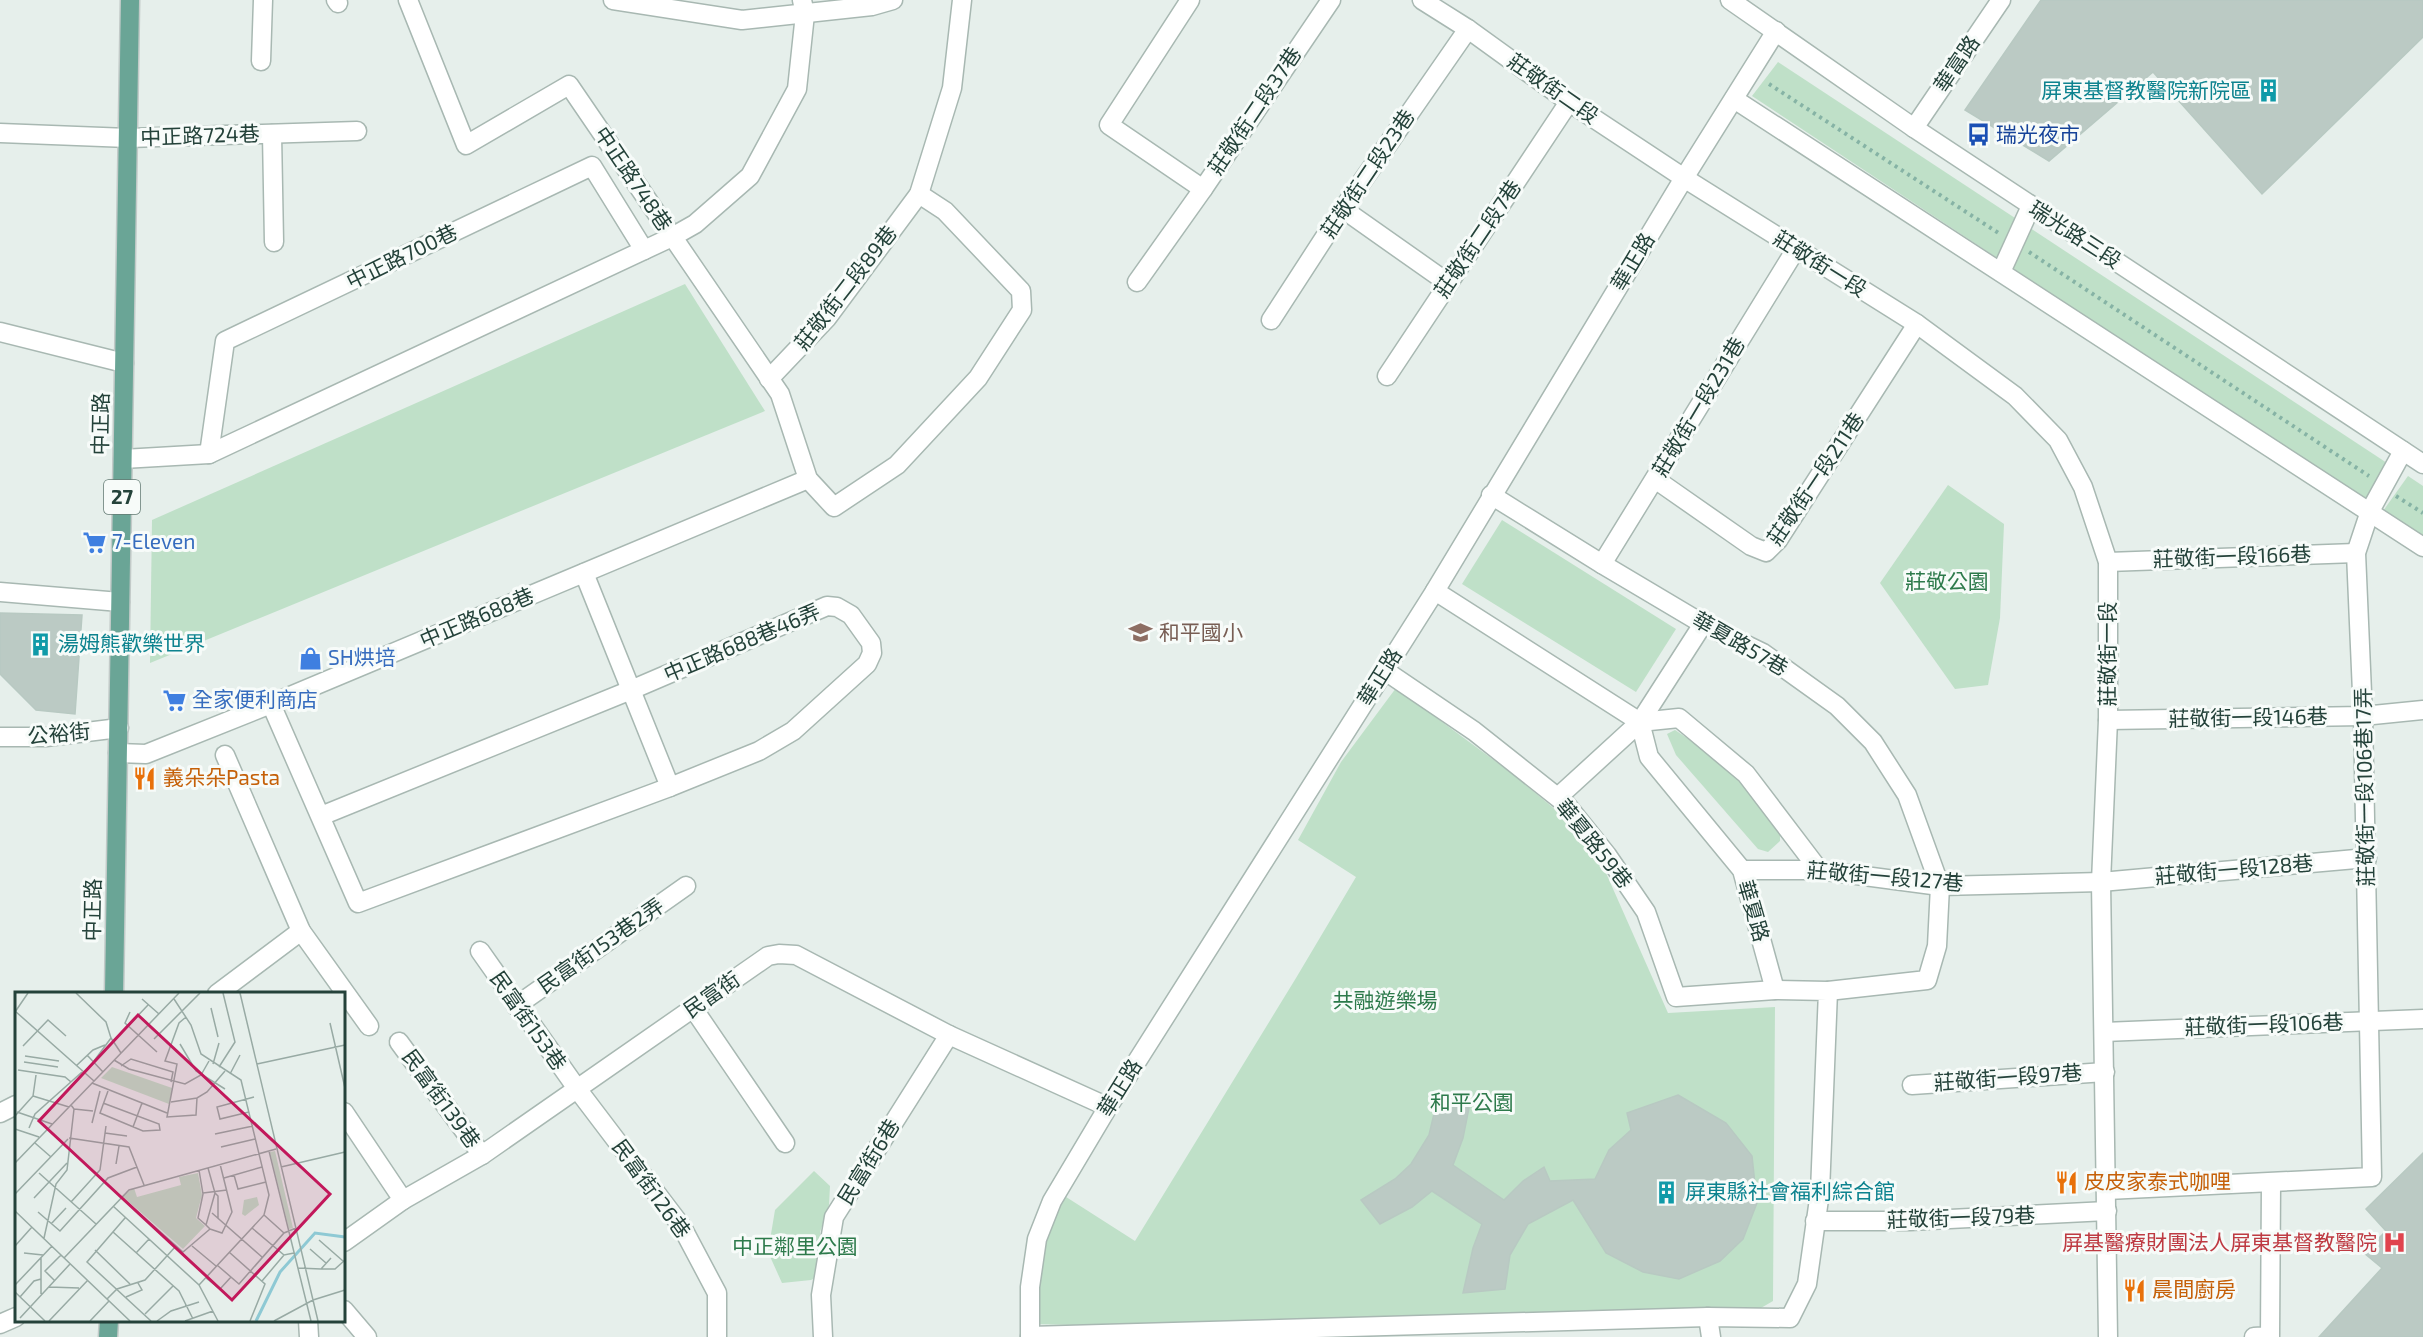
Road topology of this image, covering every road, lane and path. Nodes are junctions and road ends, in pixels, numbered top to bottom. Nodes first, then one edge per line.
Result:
1 (130, 0) edge
2 (263, 0) edge
3 (408, 0) edge
4 (613, 0) edge
5 (893, 0) edge
6 (962, 0) edge
7 (1190, 0) edge
8 (1331, 0) edge
9 (1422, 0) edge
10 (1730, 0) edge
11 (2001, 0) edge
12 (803, 7) edge
13 (1468, 29) junction
14 (1776, 31) junction
15 (261, 61) dead end
16 (1769, 84) dead end
17 (1734, 99) junction
18 (1569, 102) junction
19 (1914, 128) junction
20 (357, 131) dead end
21 (0, 133) edge
22 (272, 134) junction
23 (128, 138) junction
24 (1684, 178) junction
25 (1203, 189) junction
26 (919, 194) junction
27 (2031, 206) junction
28 (1343, 209) junction
29 (672, 237) junction
30 (274, 242) dead end
31 (2014, 243) junction
32 (1796, 249) junction
33 (644, 250) junction
34 (2001, 272) junction
35 (1137, 282) dead end
36 (1449, 283) junction
37 (1271, 320) dead end
38 (1917, 324) junction
39 (0, 332) edge
40 (124, 363) junction
41 (1387, 376) dead end
42 (769, 379) junction
43 (2403, 451) junction
44 (209, 454) junction
45 (123, 459) junction
46 (2423, 464) edge
47 (808, 479) junction
48 (1656, 479) junction
49 (2383, 488) junction
50 (1491, 495) junction
51 (2370, 512) junction
52 (2423, 513) edge
53 (2423, 548) edge
54 (2356, 553) junction
55 (2108, 562) junction
56 (1602, 564) junction
57 (584, 573) junction
58 (1435, 591) junction
59 (0, 592) edge
60 (120, 602) junction
61 (1703, 624) junction
62 (1384, 670) junction
63 (631, 690) junction
64 (271, 704) junction
65 (2423, 710) edge
66 (2363, 716) junction
67 (2108, 720) junction
68 (1640, 722) junction
69 (118, 728) junction
70 (0, 737) edge
71 (118, 753) junction
72 (225, 755) dead end
73 (670, 787) junction
74 (1558, 797) junction
75 (321, 816) junction
76 (2367, 858) junction
77 (1742, 870) junction
78 (1818, 870) junction
79 (2101, 882) junction
80 (686, 886) dead end
81 (1940, 886) junction
82 (301, 931) junction
83 (480, 951) dead end
84 (1775, 990) junction
85 (1828, 991) junction
86 (114, 992) edge
87 (218, 992) edge
88 (345, 992) edge
89 (345, 992) edge
90 (516, 1006) junction
91 (693, 1008) junction
92 (2423, 1019) edge
93 (2370, 1021) junction
94 (369, 1026) dead end
95 (2104, 1032) junction
96 (949, 1035) junction
97 (399, 1042) dead end
98 (2105, 1072) junction
99 (1912, 1085) dead end
100 (578, 1090) junction
101 (15, 1106) edge
102 (1108, 1107) junction
103 (0, 1113) edge
104 (345, 1113) edge
105 (785, 1143) dead end
106 (482, 1155) junction
107 (2271, 1184) junction
108 (2106, 1190) junction
109 (404, 1200) junction
110 (2107, 1212) junction
111 (1815, 1221) junction
112 (345, 1241) edge
113 (345, 1311) edge
114 (15, 1317) edge
115 (1708, 1317) junction
116 (109, 1322) edge
117 (308, 1322) edge
118 (0, 1324) edge
119 (1030, 1336) edge
120 (2262, 1336) edge
121 (108, 1337) edge
122 (309, 1337) edge
123 (367, 1337) edge
124 (717, 1337) edge
125 (823, 1337) edge
126 (1712, 1337) edge
127 (2108, 1337) edge

1 - 23 main road, 中正路 / 27
2 - 15 street
3 - 29 street, 中正路748巷
4 - 12 street
5 - 12 street
6 - 26 street, 莊敬街二段89巷
7 - 25 street, 莊敬街二段37巷
8 - 25 street, 莊敬街二段37巷
9 - 13 street, 莊敬街二段
10 - 14 street, 瑞光路三段
11 - 19 street, 華富路
12 - 29 street
13 - 18 street, 莊敬街二段
13 - 28 street, 莊敬街二段23巷
14 - 17 street, 華正路
14 - 19 street, 瑞光路三段
16 - 31 path
17 - 24 street, 華正路
17 - 34 street
18 - 24 street, 莊敬街二段
18 - 36 street, 莊敬街二段7巷
19 - 27 street, 瑞光路三段
20 - 22 street, 中正路724巷
21 - 23 street, 中正路724巷
22 - 23 street, 中正路724巷
22 - 30 street, 中正路724巷
23 - 40 main road, 中正路 / 27
24 - 32 street, 莊敬街一段
24 - 50 street, 華正路
25 - 35 street
26 - 42 street, 莊敬街二段89巷
26 - 47 street, 中正路748巷
27 - 31 street
27 - 43 street, 瑞光路三段
28 - 36 street
28 - 37 street, 莊敬街二段23巷
29 - 33 street
29 - 42 street, 中正路748巷
31 - 34 street
31 - 49 path
32 - 38 street, 莊敬街一段
32 - 48 street, 莊敬街一段231巷
33 - 44 street
33 - 44 street, 中正路700巷
34 - 51 street
36 - 41 street, 莊敬街二段7巷
38 - 48 street, 莊敬街一段211巷
38 - 55 street, 莊敬街一段
39 - 40 street
40 - 45 main road, 中正路 / 27
42 - 47 street, 中正路748巷
43 - 46 street, 瑞光路三段
43 - 49 street
44 - 45 street
45 - 60 main road, 中正路 / 27
47 - 57 street, 中正路688巷
48 - 56 street, 莊敬街一段231巷
49 - 51 street
49 - 52 path
50 - 56 street, 華夏路57巷
50 - 58 street, 華正路
51 - 53 street
51 - 54 street
54 - 55 street, 莊敬街一段166巷
54 - 66 street, 莊敬街一段106巷17弄
55 - 67 street, 莊敬街一段
56 - 61 street, 華夏路57巷
57 - 63 street
57 - 64 street, 中正路688巷
58 - 62 street, 華正路
58 - 68 street
59 - 60 street
60 - 69 main road, 中正路 / 27
61 - 68 street
61 - 81 street, 華夏路57巷
62 - 74 street, 華夏路59巷
62 - 102 street, 華正路
63 - 73 street
63 - 73 street, 中正路688巷46弄
63 - 75 street, 中正路688巷46弄
64 - 71 street, 中正路688巷
64 - 75 street
65 - 66 street, 莊敬街一段146巷
66 - 67 street, 莊敬街一段146巷
66 - 76 street, 莊敬街一段106巷17弄
67 - 79 street, 莊敬街一段
68 - 74 street
68 - 77 street, 華夏路
68 - 78 street
69 - 70 street, 公裕街
69 - 71 main road, 中正路 / 27
71 - 86 main road, 中正路 / 27
72 - 82 street
73 - 75 street, 中正路688巷46弄
74 - 84 street, 華夏路59巷
76 - 79 street, 莊敬街一段128巷
76 - 93 street, 莊敬街一段106巷17弄
77 - 78 street, 莊敬街一段127巷
77 - 84 street, 華夏路
78 - 81 street, 莊敬街一段127巷
79 - 81 street, 莊敬街一段127巷
79 - 95 street, 莊敬街一段
80 - 90 street, 民富街153巷2弄
81 - 85 street
82 - 87 street
82 - 88 street
83 - 90 street, 民富街153巷
84 - 85 street
85 - 111 street
89 - 94 street
90 - 100 street, 民富街153巷
91 - 96 street, 民富街
91 - 100 street, 民富街
91 - 105 street
92 - 93 street, 莊敬街一段106巷
93 - 95 street, 莊敬街一段106巷
93 - 107 street, 莊敬街一段106巷17弄
95 - 98 street, 莊敬街一段
96 - 102 street, 民富街
96 - 125 street, 民富街6巷
97 - 106 street, 民富街139巷
98 - 99 street, 莊敬街一段97巷
98 - 108 street, 莊敬街一段
100 - 106 street, 民富街
100 - 124 street, 民富街126巷
101 - 103 street
102 - 119 street, 華正路
104 - 109 street
106 - 109 street, 民富街
107 - 108 street
107 - 120 street
108 - 110 street, 莊敬街一段
109 - 112 street, 民富街
110 - 111 street, 莊敬街一段79巷
110 - 127 street, 莊敬街一段
111 - 115 street
113 - 123 street
114 - 118 street
115 - 119 street
115 - 126 street
116 - 121 main road
117 - 122 street

